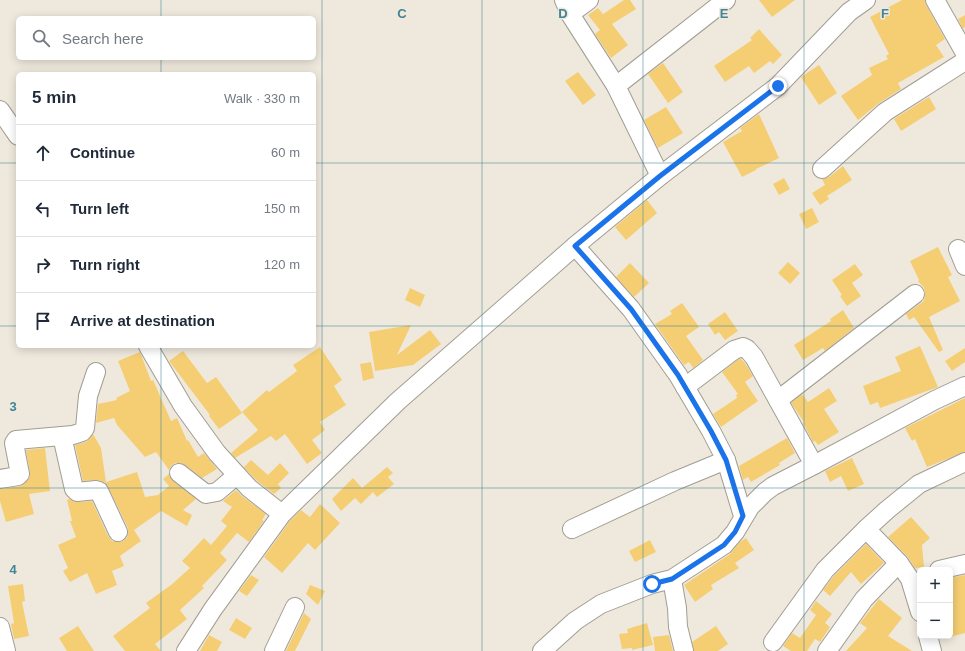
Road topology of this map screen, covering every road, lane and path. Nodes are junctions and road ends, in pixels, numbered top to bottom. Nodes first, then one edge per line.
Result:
1 (589, 0) edge
2 (866, 0) edge
3 (935, 0) edge
4 (724, 1) edge
5 (845, 6) edge
6 (567, 7) edge
7 (965, 53) edge
8 (965, 61) edge
9 (616, 86) junction
10 (7, 112) edge
11 (16, 132) edge
12 (822, 169) dead end
13 (660, 176) junction
14 (575, 246) junction
15 (958, 249) dead end
16 (965, 266) edge
17 (915, 294) dead end
18 (149, 348) edge
19 (96, 372) dead end
20 (965, 386) edge
21 (685, 387) junction
22 (778, 400) junction
23 (62, 436) junction
24 (726, 460) junction
25 (965, 462) edge
26 (814, 465) junction
27 (179, 473) dead end
28 (237, 475) junction
29 (0, 480) edge
30 (282, 514) junction
31 (743, 516) junction
32 (572, 529) dead end
33 (866, 529) junction
34 (118, 532) dead end
35 (899, 563) junction
36 (965, 564) edge
37 (952, 567) edge
38 (915, 577) edge
39 (672, 579) junction
40 (919, 603) edge
41 (295, 607) dead end
42 (0, 627) edge
43 (929, 639) edge
44 (773, 642) dead end
45 (6, 651) edge
46 (186, 651) edge
47 (274, 651) edge
48 (542, 651) edge
49 (684, 651) edge
50 (827, 651) edge
51 (932, 651) edge

1 - 6 street
2 - 5 street
3 - 7 street
4 - 9 street
5 - 13 street
6 - 9 street
8 - 12 street
9 - 13 street
10 - 11 street
13 - 14 street
14 - 21 street
14 - 30 street
15 - 16 street
17 - 22 street
18 - 28 street
19 - 23 street
20 - 26 street
21 - 22 street
21 - 24 street
22 - 26 street
23 - 29 street
23 - 34 street
24 - 31 street
24 - 32 street
25 - 33 street
26 - 31 street
27 - 28 street
28 - 30 street
30 - 46 street
31 - 39 street
33 - 35 street
33 - 44 street
35 - 38 street
35 - 50 street
36 - 37 street
38 - 40 street
39 - 48 street
39 - 49 street
41 - 47 street
42 - 45 street
43 - 51 street

